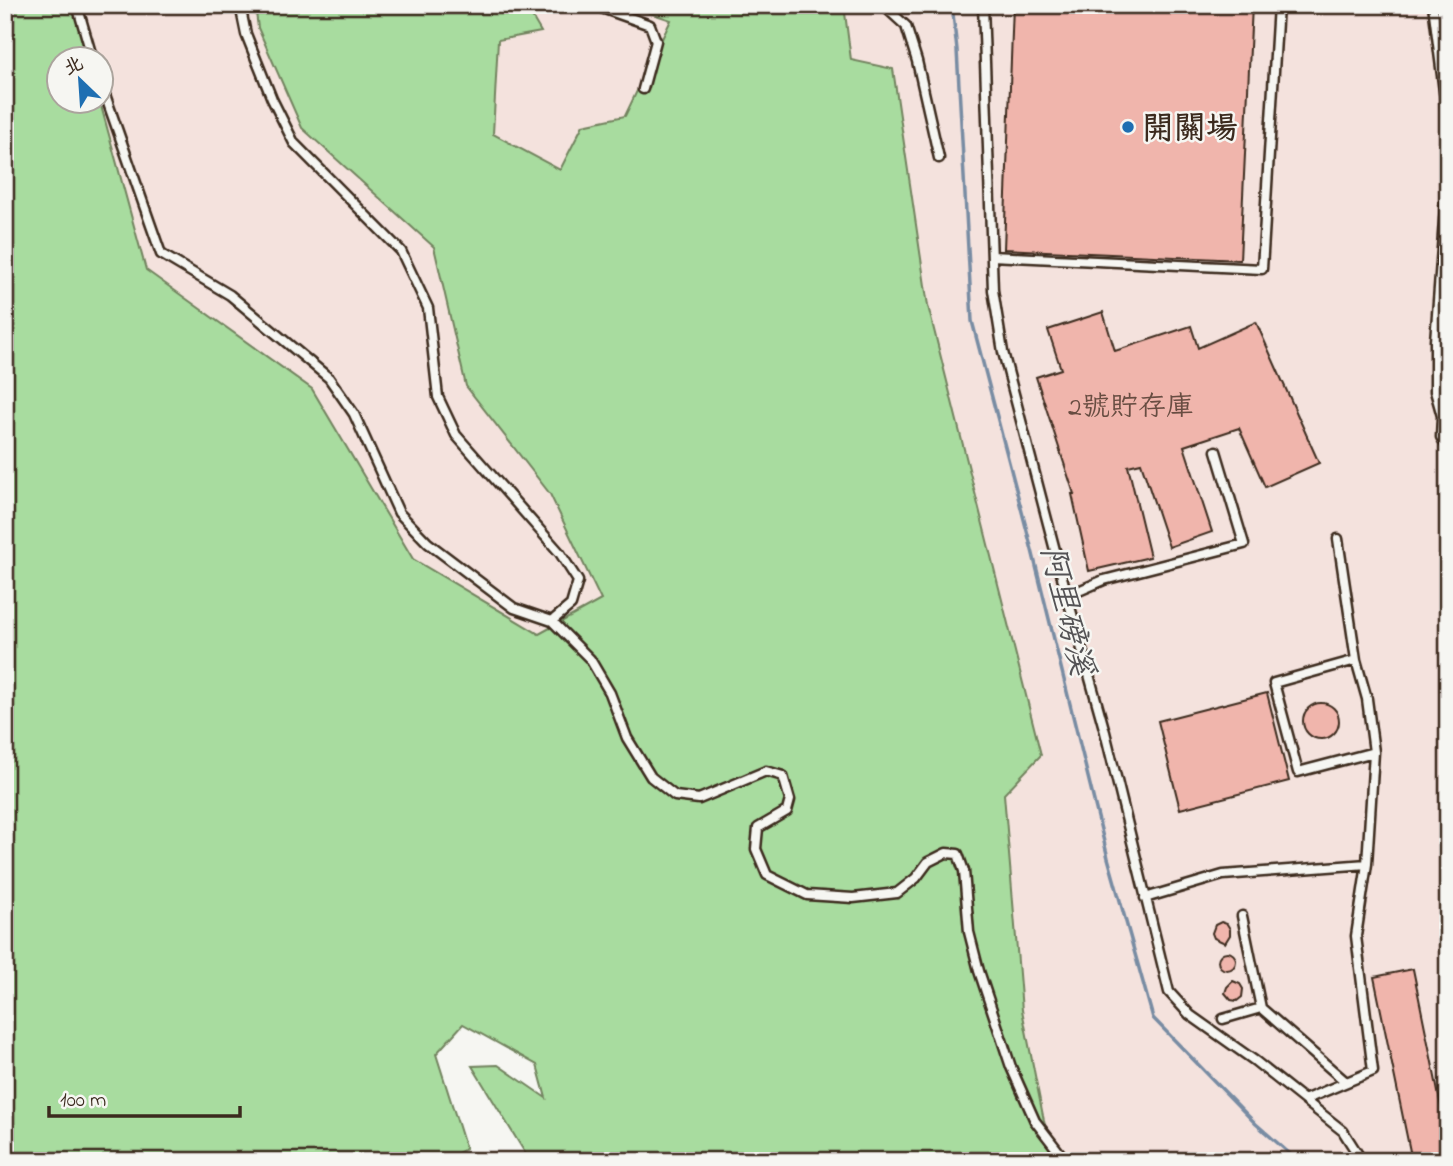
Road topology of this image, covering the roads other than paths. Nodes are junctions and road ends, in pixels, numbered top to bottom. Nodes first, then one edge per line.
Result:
1 (77, 5) edge
2 (240, 5) edge
3 (586, 5) edge
4 (883, 5) edge
5 (984, 5) edge
6 (1278, 5) edge
7 (1433, 5) edge
8 (89, 46) edge
9 (643, 89) dead end
10 (113, 116) edge
11 (1448, 123) edge
12 (939, 158) dead end
13 (1448, 167) edge
14 (992, 256) junction
15 (1445, 418) edge
16 (1448, 448) edge
17 (1216, 451) dead end
18 (1338, 539) dead end
19 (1067, 596) junction
20 (552, 621) junction
21 (1356, 660) junction
22 (1374, 752) junction
23 (1367, 864) junction
24 (1145, 898) junction
25 (1241, 916) dead end
26 (1261, 1008) junction
27 (1223, 1019) dead end
28 (1346, 1082) junction
29 (1304, 1100) junction
30 (1066, 1161) edge
31 (1362, 1161) edge

1 - 8 lane
2 - 20 lane
3 - 9 lane
4 - 12 lane
5 - 14 lane
6 - 14 lane
7 - 11 lane
10 - 20 lane
13 - 15 lane
14 - 19 lane
15 - 16 lane
17 - 19 lane
18 - 21 lane
19 - 24 lane
20 - 30 lane
21 - 22 lane
21 - 22 lane
22 - 23 lane
23 - 24 lane
23 - 28 lane
24 - 29 lane
25 - 26 lane
26 - 27 lane
26 - 28 lane
28 - 29 lane
29 - 31 lane

